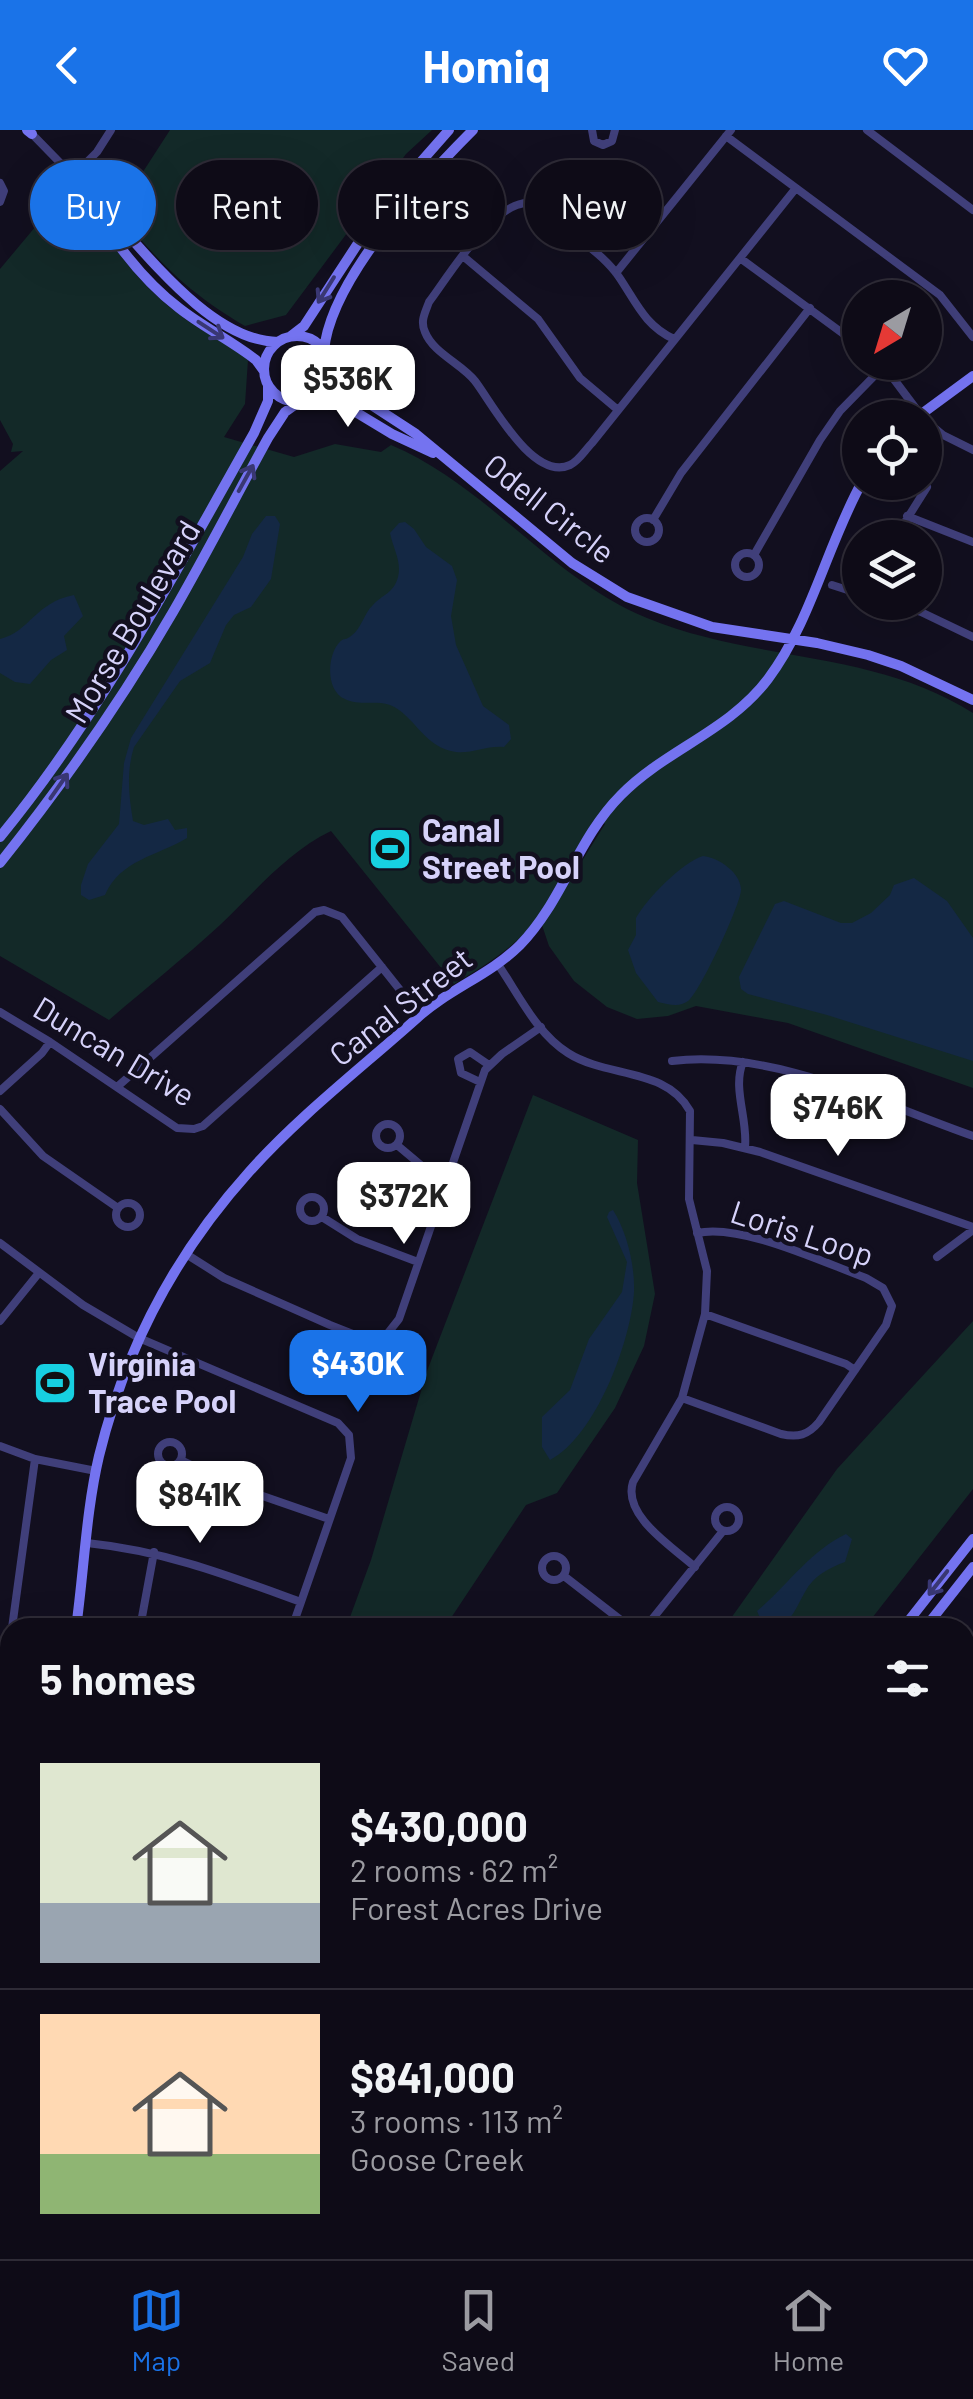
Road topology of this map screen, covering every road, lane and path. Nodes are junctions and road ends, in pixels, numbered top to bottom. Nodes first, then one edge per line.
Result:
1 (112, 130) edge
2 (449, 130) edge
3 (473, 130) edge
4 (592, 130) edge
5 (615, 130) edge
6 (867, 130) edge
7 (30, 132) edge
8 (729, 133) edge
9 (58, 160) edge
10 (90, 160) edge
11 (0, 184) edge
12 (796, 188) junction
13 (0, 202) edge
14 (973, 210) edge
15 (123, 250) edge
16 (143, 250) edge
17 (464, 257) junction
18 (740, 258) junction
19 (616, 273) junction
20 (810, 308) junction
21 (842, 332) edge
22 (291, 336) junction
23 (973, 337) edge
24 (674, 339) junction
25 (278, 342) junction
26 (326, 356) junction
27 (264, 371) junction
28 (973, 376) edge
29 (868, 380) edge
30 (268, 386) junction
31 (313, 398) junction
32 (942, 400) edge
33 (299, 402) junction
34 (618, 410) junction
35 (942, 434) edge
36 (973, 450) edge
37 (440, 456) junction
38 (852, 500) edge
39 (918, 500) edge
40 (907, 516) junction
41 (654, 520) dead end
42 (905, 520) edge
43 (973, 542) edge
44 (754, 556) dead end
45 (832, 585) dead end
46 (842, 588) edge
47 (938, 620) edge
48 (973, 637) edge
49 (792, 639) junction
50 (973, 700) edge
51 (0, 837) edge
52 (0, 864) edge
53 (497, 963) junction
54 (382, 967) junction
55 (0, 1012) edge
56 (420, 1014) junction
57 (541, 1027) junction
58 (50, 1042) junction
59 (672, 1061) dead end
60 (743, 1062) junction
61 (489, 1065) junction
62 (480, 1082) junction
63 (117, 1087) junction
64 (0, 1091) edge
65 (0, 1109) edge
66 (973, 1136) edge
67 (692, 1140) junction
68 (397, 1145) dead end
69 (746, 1147) junction
70 (449, 1176) junction
71 (118, 1208) dead end
72 (322, 1217) dead end
73 (973, 1228) edge
74 (697, 1233) junction
75 (0, 1242) edge
76 (186, 1254) junction
77 (937, 1257) dead end
78 (418, 1262) junction
79 (38, 1274) junction
80 (705, 1314) junction
81 (0, 1320) edge
82 (139, 1338) junction
83 (855, 1370) junction
84 (682, 1398) junction
85 (0, 1446) edge
86 (35, 1459) junction
87 (181, 1460) dead end
88 (96, 1470) junction
89 (329, 1519) junction
90 (723, 1530) dead end
91 (973, 1539) edge
92 (87, 1543) junction
93 (154, 1552) junction
94 (973, 1566) edge
95 (695, 1567) junction
96 (564, 1576) dead end
97 (301, 1602) junction
98 (0, 1614) edge
99 (14, 1617) joint
100 (77, 1618) edge
101 (142, 1618) edge
102 (295, 1618) edge
103 (619, 1618) edge
104 (653, 1618) edge
105 (911, 1618) edge
106 (933, 1618) edge

1 - 10 street
2 -> 22 street
3 - 26 street
4 - 5 street
6 - 14 street
7 - 9 street
8 - 12 street
8 - 19 street
11 - 13 street
12 - 18 street
12 - 23 street
15 -> 27 street
16 - 25 street
17 - 19 street
17 - 34 street
17 - 34 street
18 - 20 street
18 - 24 street
19 - 24 street
20 - 21 street
20 - 41 street
22 - 25 street
22 - 26 street
24 - 34 street
25 - 27 street
26 - 31 street
26 - 37 street, Odell Circle
27 - 30 street
28 - 32 street
29 - 44 street
30 - 33 street
30 - 51 street, Morse Boulevard
31 - 33 street
31 - 37 street, Odell Circle
52 -> 33 street, Morse Boulevard
35 - 36 street
37 - 49 street, Odell Circle
38 - 49 street, Canal Street
39 - 40 street
40 - 42 street
40 - 43 street
45 - 46 street
47 - 48 street
49 - 50 street, Odell Circle
49 - 53 street, Canal Street
53 - 56 street, Canal Street
53 - 57 street
54 - 56 street
54 - 63 street, Duncan Drive
54 - 63 street
55 - 58 street, Duncan Drive
56 - 76 street, Canal Street
57 - 61 street
57 - 67 street
58 - 63 street, Duncan Drive
58 - 64 street
59 - 60 street
60 - 66 street
60 - 69 street
61 - 62 street
61 - 62 street
62 - 70 street
65 - 71 street
67 - 69 street
67 - 74 street
68 - 70 street
69 - 73 street
70 - 78 street
72 - 78 street
73 - 77 street
74 - 80 street
74 - 83 street, Loris Loop
75 - 79 street
76 - 78 street
76 - 82 street, Canal Street
79 - 81 street
79 - 82 street
80 - 83 street
80 - 84 street
82 - 88 street, Canal Street
82 - 89 street
83 - 84 street, Loris Loop
84 - 95 street
85 - 86 street
86 - 88 street
86 - 99 street
87 - 89 street
88 - 92 street, Canal Street
89 - 97 street
90 - 95 street
91 -> 105 street
92 - 93 street
92 - 100 street, Canal Street
93 - 97 street
93 - 101 street
94 - 106 street
95 - 104 street
96 - 103 street
97 - 102 street
98 - 99 street

